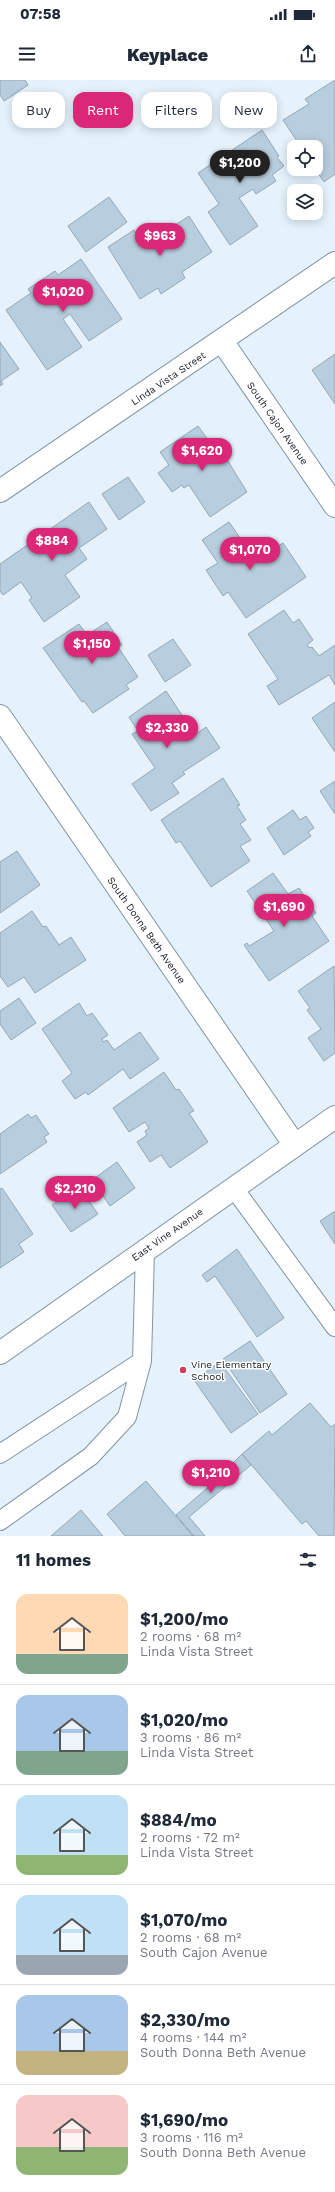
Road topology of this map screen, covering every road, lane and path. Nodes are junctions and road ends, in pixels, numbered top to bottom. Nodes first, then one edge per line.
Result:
1 (335, 263) edge
2 (222, 341) junction
3 (0, 491) edge
4 (335, 506) edge
5 (0, 716) edge
6 (335, 1117) edge
7 (294, 1144) junction
8 (233, 1187) junction
9 (145, 1250) junction
10 (335, 1327) edge
11 (0, 1353) edge
12 (142, 1361) junction
13 (0, 1454) edge
14 (0, 1521) edge

1 - 2 street, Linda Vista Street
2 - 3 street, Linda Vista Street
2 - 4 street, South Cajon Avenue
5 - 7 street, South Donna Beth Avenue
6 - 7 street, East Vine Avenue
7 - 8 street, East Vine Avenue
8 - 9 street, East Vine Avenue
8 - 10 lane
9 - 11 street, East Vine Avenue
9 - 12 lane
12 - 13 lane
12 - 14 lane

